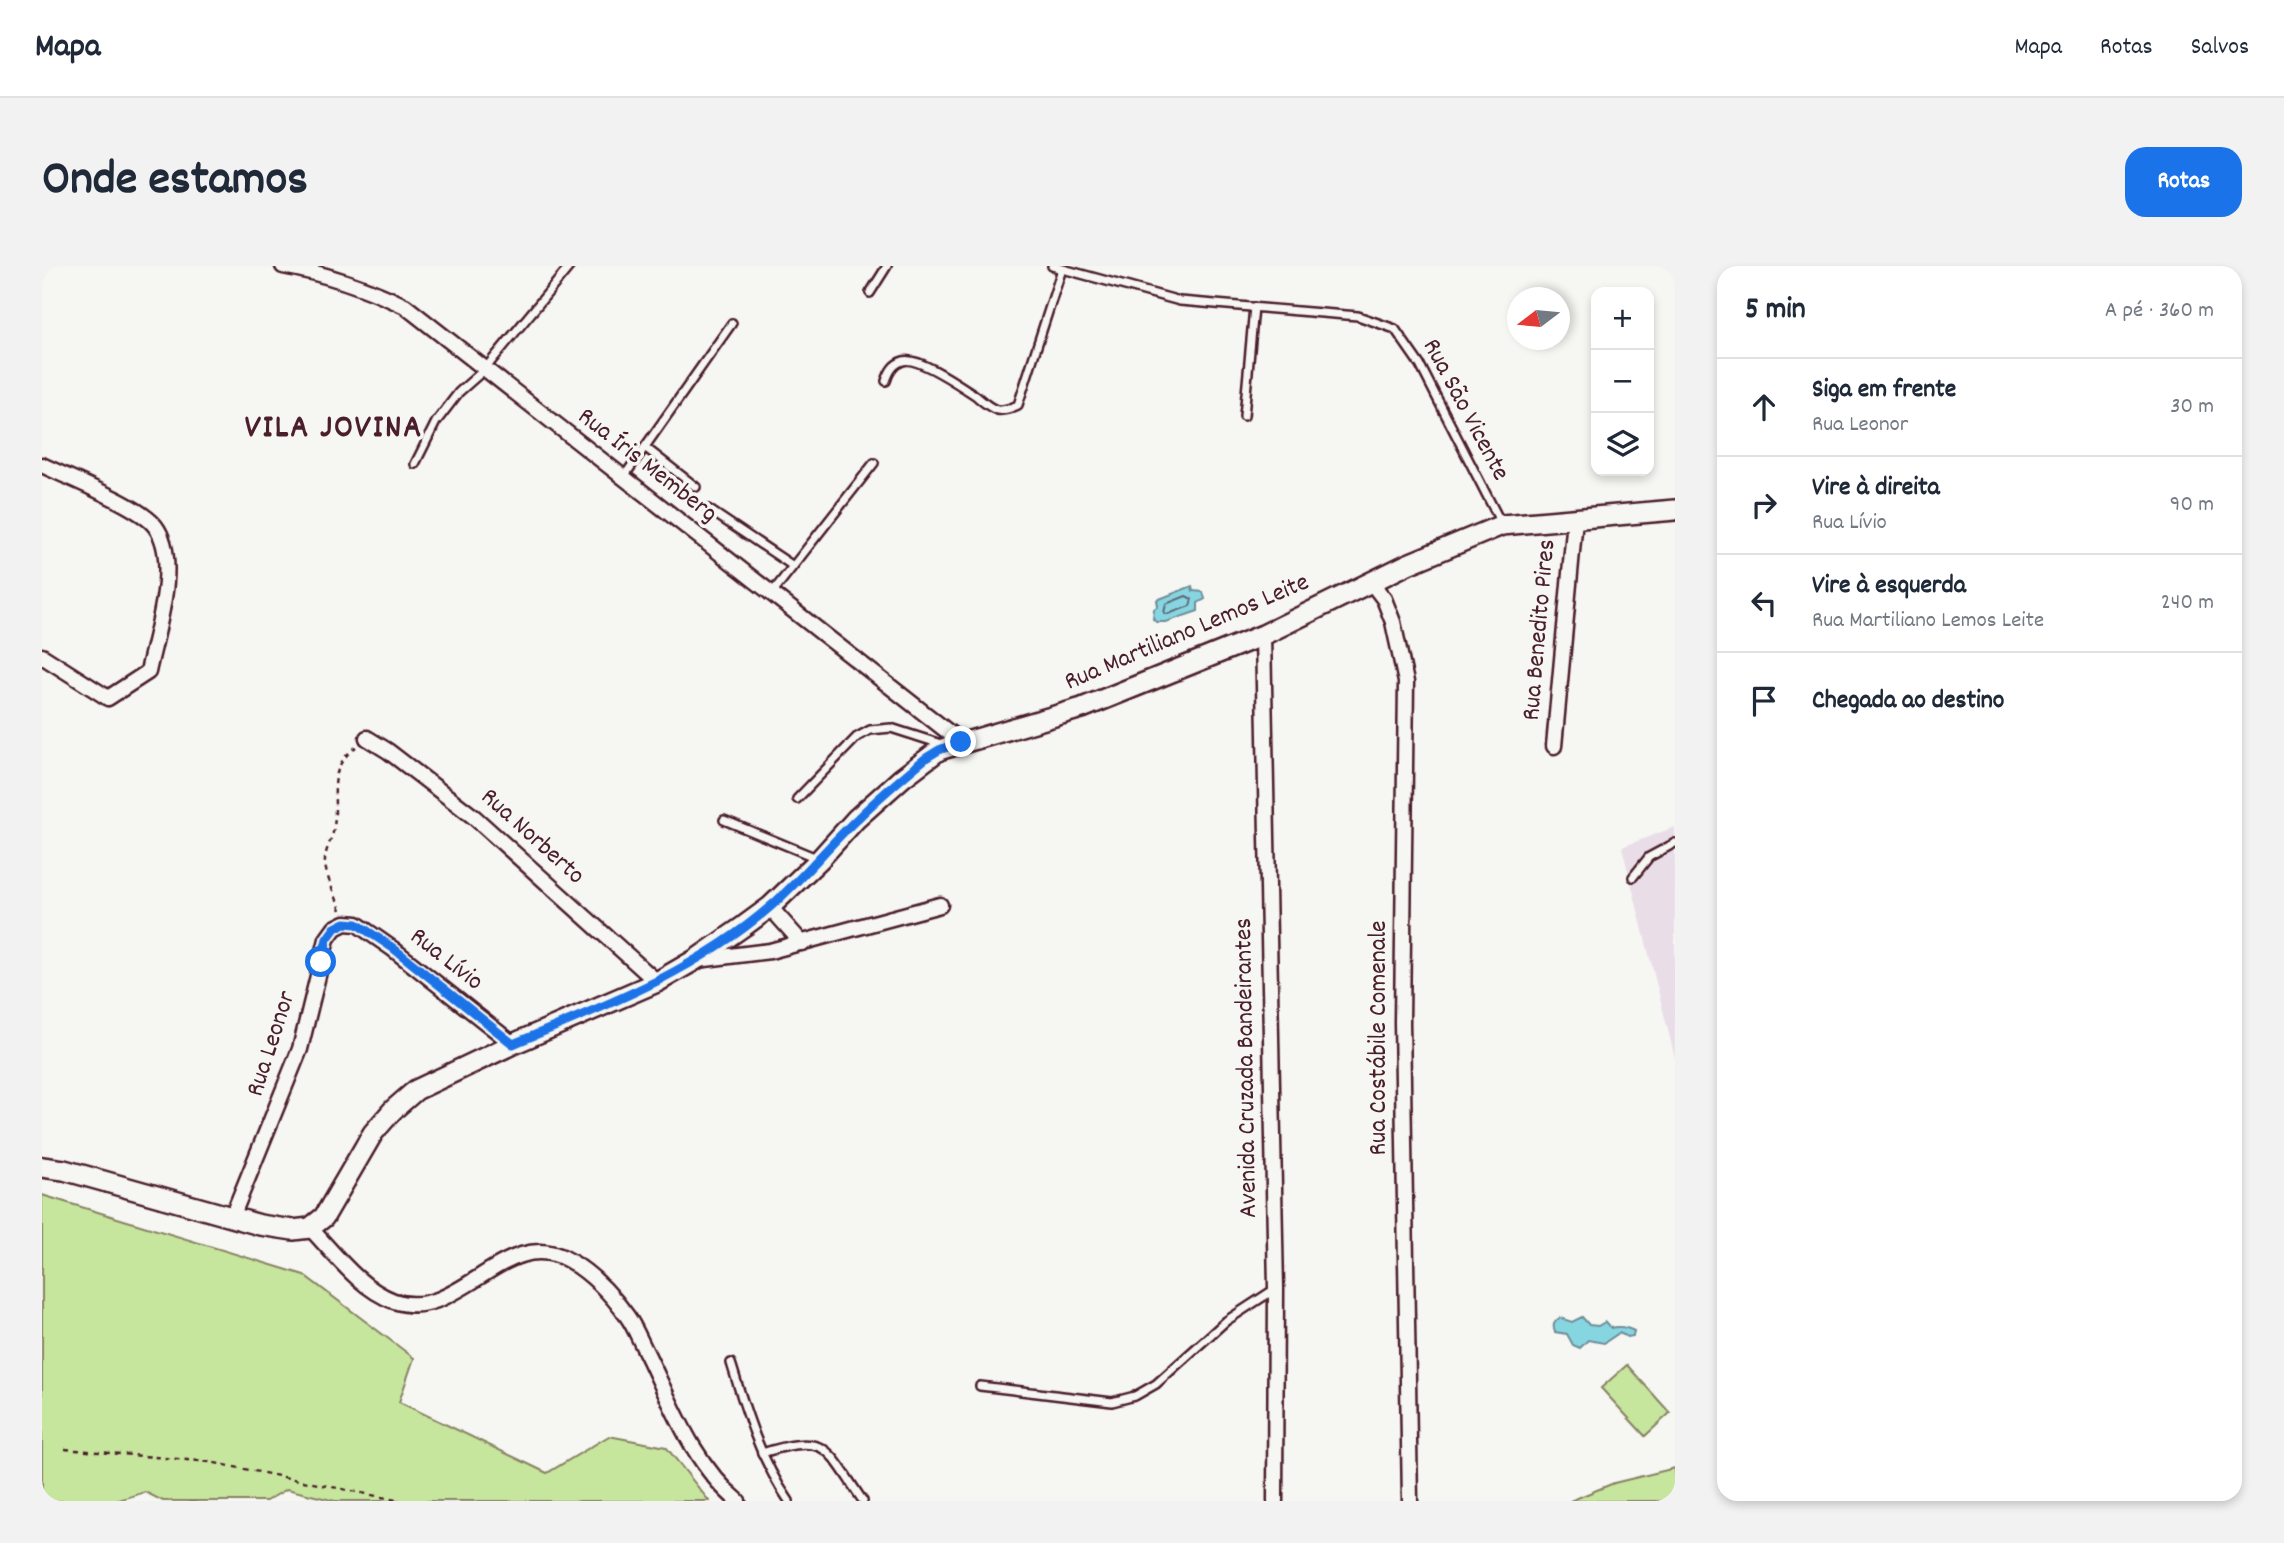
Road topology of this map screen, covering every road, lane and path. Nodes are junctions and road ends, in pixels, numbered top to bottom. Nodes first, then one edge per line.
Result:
1 (283, 266) edge
2 (569, 266) edge
3 (887, 266) edge
4 (1052, 266) edge
5 (1062, 269) junction
6 (870, 293) dead end
7 (1254, 307) junction
8 (732, 323) dead end
9 (484, 370) junction
10 (886, 381) dead end
11 (1244, 416) dead end
12 (646, 448) junction
13 (874, 463) dead end
14 (415, 464) dead end
15 (42, 465) edge
16 (623, 478) junction
17 (696, 487) dead end
18 (708, 509) dead end
19 (1675, 510) edge
20 (1575, 519) junction
21 (1502, 525) junction
22 (793, 566) junction
23 (1371, 582) junction
24 (771, 594) junction
25 (1263, 635) junction
26 (42, 656) edge
27 (367, 738) joint
28 (955, 744) junction
29 (1554, 746) dead end
30 (797, 799) dead end
31 (724, 820) dead end
32 (1675, 843) edge
33 (820, 859) junction
34 (1633, 877) dead end
35 (940, 905) dead end
36 (770, 907) junction
37 (345, 923) junction
38 (802, 943) junction
39 (695, 960) junction
40 (657, 982) junction
41 (513, 1044) junction
42 (42, 1167) edge
43 (232, 1217) junction
44 (310, 1228) junction
45 (1276, 1288) junction
46 (730, 1363) dead end
47 (980, 1386) dead end
48 (65, 1449) dead end
49 (762, 1453) junction
50 (401, 1501) edge
51 (738, 1501) edge
52 (789, 1501) edge
53 (863, 1501) edge
54 (1275, 1501) edge
55 (1410, 1501) edge

1 - 9 street, Rua Íris Memberg
2 - 9 lane
3 - 6 lane
4 - 5 lane, Rua São Vicente
5 - 7 lane, Rua São Vicente
5 - 10 lane
7 - 11 lane
7 - 21 lane, Rua São Vicente
8 - 12 lane
9 - 14 lane
9 - 16 street, Rua Íris Memberg
12 - 16 lane
12 - 17 lane
13 - 22 lane
15 - 26 street
16 - 24 street, Rua Íris Memberg
18 - 22 lane
19 - 20 street, Rua Martiliano Lemos Leite
20 - 21 street, Rua Martiliano Lemos Leite
20 - 29 street, Rua Benedito Pires
21 - 23 street, Rua Martiliano Lemos Leite
22 - 24 lane
23 - 25 street, Rua Martiliano Lemos Leite
23 - 55 street, Rua Costábile Comenale
24 - 28 street, Rua Íris Memberg
25 - 28 street, Rua Martiliano Lemos Leite
25 - 45 street, Avenida Cruzada Bandeirantes
27 - 37 path
27 - 40 street, Rua Norberto
28 - 30 lane
28 - 33 street, Rua Martiliano Lemos Leite
31 - 33 lane
32 - 34 lane
33 - 36 street, Rua Martiliano Lemos Leite
35 - 38 street, Rua Martiliano Lemos Leite
36 - 38 street
36 - 39 street, Rua Martiliano Lemos Leite
37 - 41 street, Rua Lívio
37 - 43 street, Rua Leonor
38 - 39 street, Rua Martiliano Lemos Leite
39 - 40 street, Rua Martiliano Lemos Leite
40 - 41 street, Rua Martiliano Lemos Leite
41 - 44 street, Rua Martiliano Lemos Leite
42 - 43 street
43 - 44 street
44 - 51 street
45 - 47 lane
45 - 54 street, Avenida Cruzada Bandeirantes
46 - 49 lane
48 - 50 path
49 - 52 lane
49 - 53 lane

